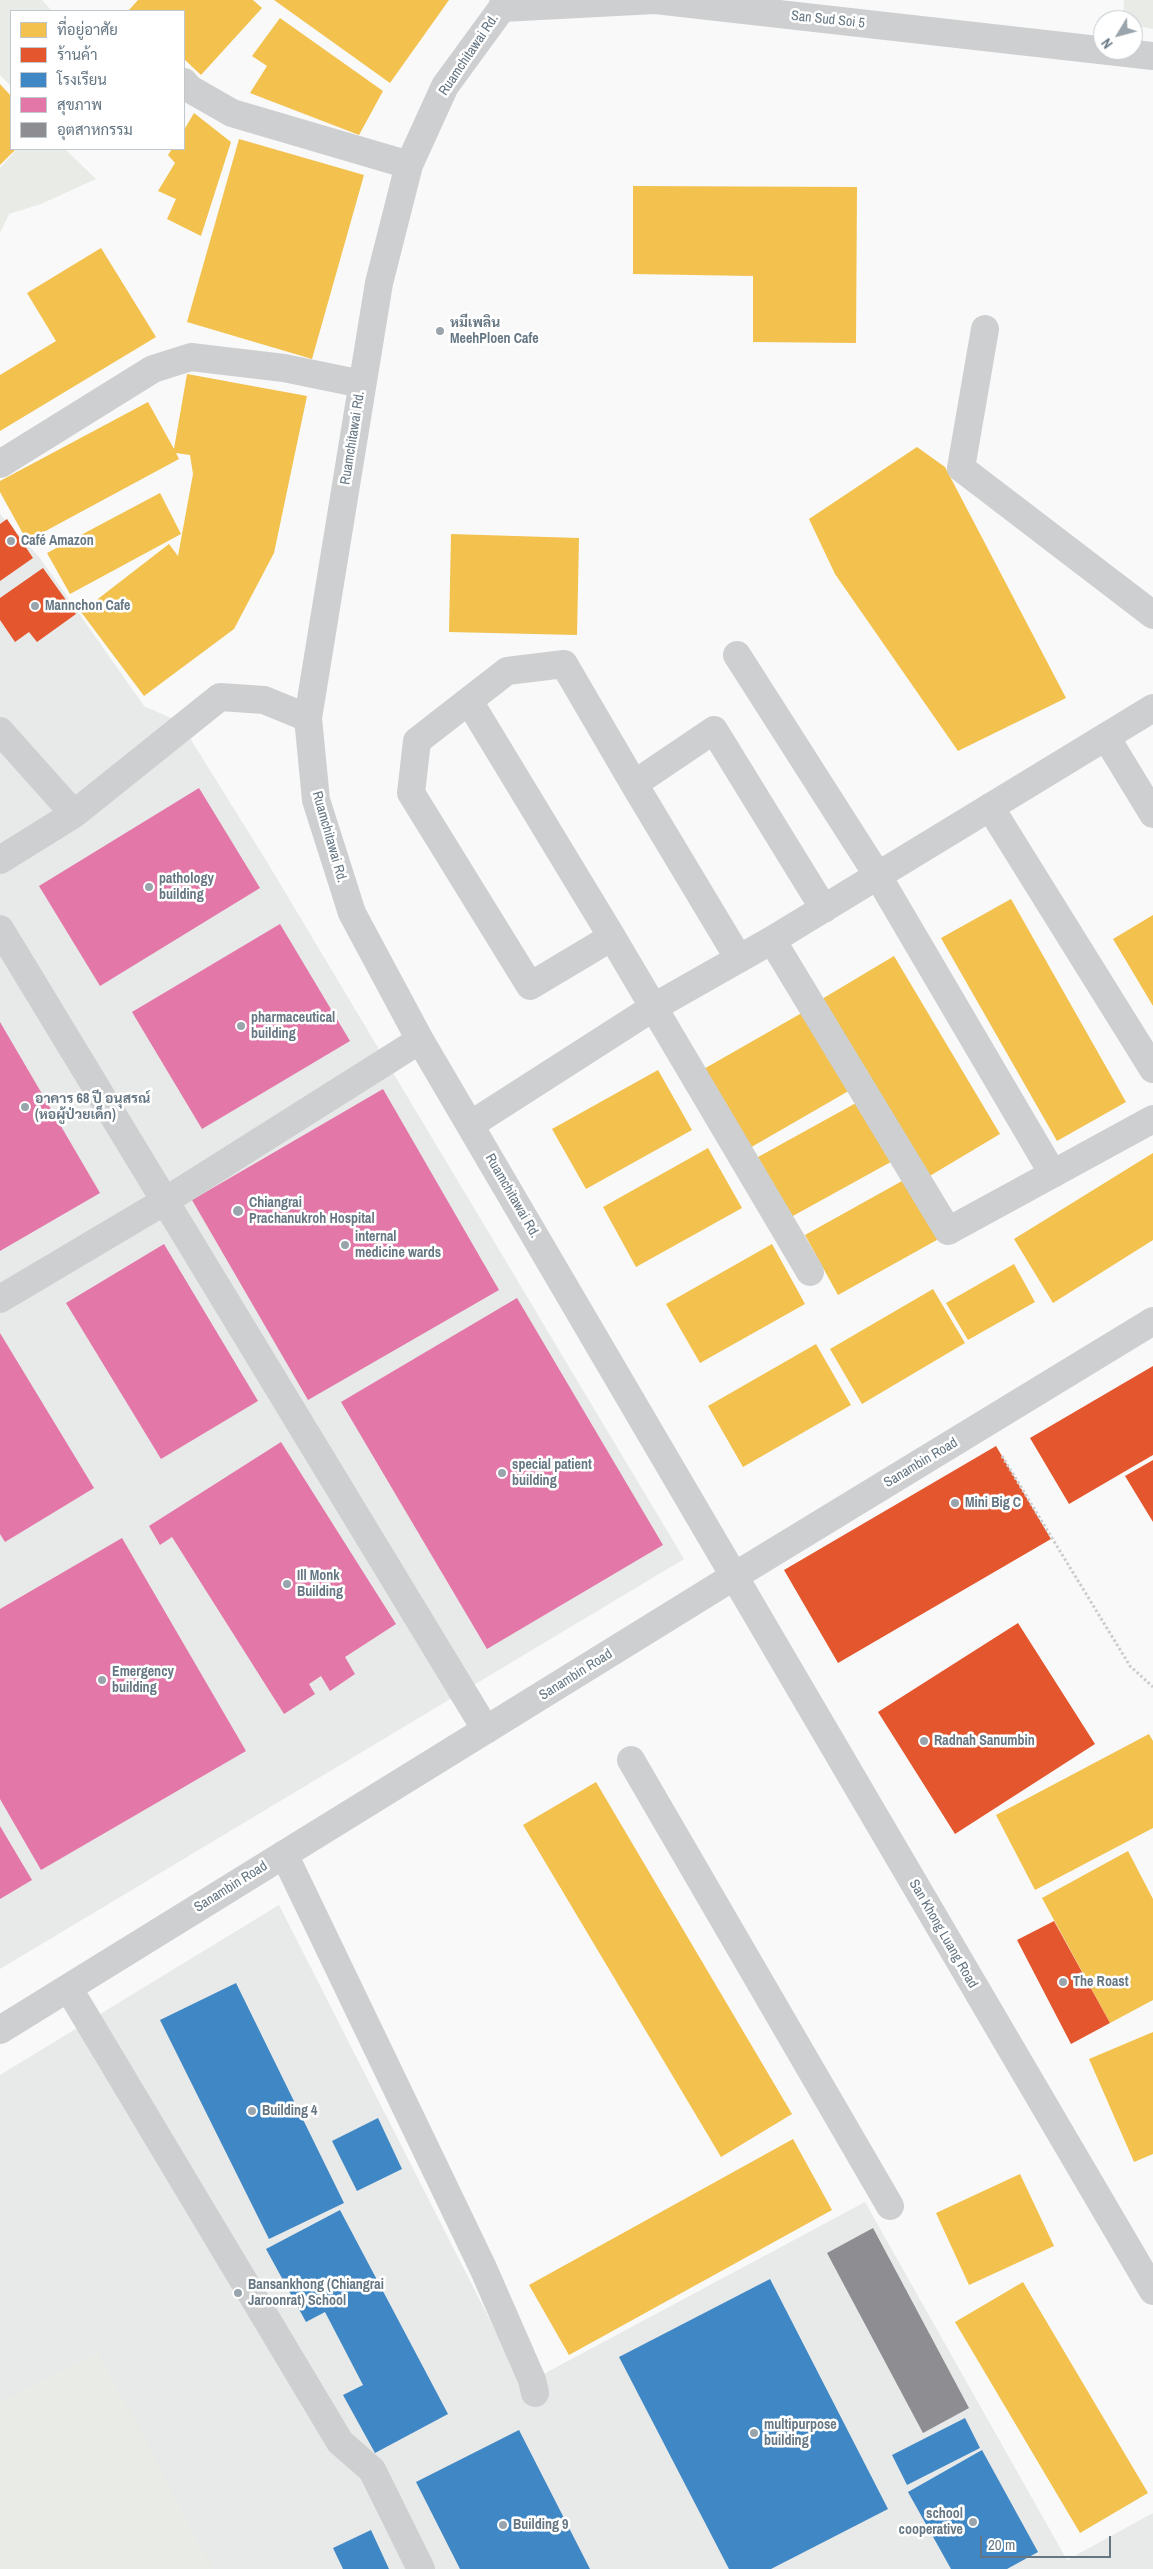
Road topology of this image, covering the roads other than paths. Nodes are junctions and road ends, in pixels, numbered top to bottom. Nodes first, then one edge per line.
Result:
1 (503, 4) edge
2 (1153, 56) edge
3 (185, 83) edge
4 (409, 165) junction
5 (985, 329) dead end
6 (362, 384) junction
7 (0, 464) edge
8 (1153, 615) edge
9 (737, 655) dead end
10 (469, 701) junction
11 (1153, 708) edge
12 (308, 718) junction
13 (0, 731) edge
14 (1106, 737) junction
15 (634, 784) junction
16 (990, 807) junction
17 (74, 814) junction
18 (1153, 814) edge
19 (0, 860) edge
20 (878, 876) junction
21 (824, 909) junction
22 (0, 929) edge
23 (612, 937) junction
24 (772, 940) junction
25 (739, 959) junction
26 (654, 1007) junction
27 (420, 1040) junction
28 (1153, 1069) edge
29 (1153, 1119) edge
30 (470, 1125) junction
31 (1052, 1174) junction
32 (165, 1201) junction
33 (810, 1272) dead end
34 (0, 1299) edge
35 (1153, 1322) edge
36 (733, 1577) junction
37 (486, 1730) junction
38 (631, 1760) dead end
39 (284, 1854) junction
40 (69, 1989) junction
41 (0, 2030) edge
42 (890, 2206) dead end
43 (1153, 2291) edge
44 (535, 2393) dead end
45 (421, 2569) edge

1 - 2 street, San Sud Soi 5
1 - 4 street, Ruamchitawai Rd.
3 - 4 street
4 - 6 street, Ruamchitawai Rd.
5 - 8 street
6 - 7 street
6 - 12 street, Ruamchitawai Rd.
9 - 20 street
10 - 15 street
10 - 23 street
10 - 23 street
11 - 14 street
12 - 17 street
12 - 27 street, Ruamchitawai Rd.
13 - 17 street
14 - 16 street
14 - 18 street
15 - 21 street
15 - 25 street
16 - 20 street
16 - 28 street
17 - 19 street
20 - 21 street
20 - 31 street
21 - 24 street
22 - 32 street
23 - 26 street
24 - 25 street
24 - 31 street
25 - 26 street
26 - 30 street
26 - 33 street
27 - 30 street, Ruamchitawai Rd.
27 - 32 street
29 - 31 street
30 - 36 street, Ruamchitawai Rd.
32 - 34 street
32 - 37 street
35 - 36 street, Sanambin Road
36 - 37 street, Sanambin Road
36 - 43 street, San Khong Luang Road
37 - 39 street, Sanambin Road
38 - 42 street
39 - 40 street, Sanambin Road
39 - 44 street
40 - 41 street, Sanambin Road
40 - 45 street

